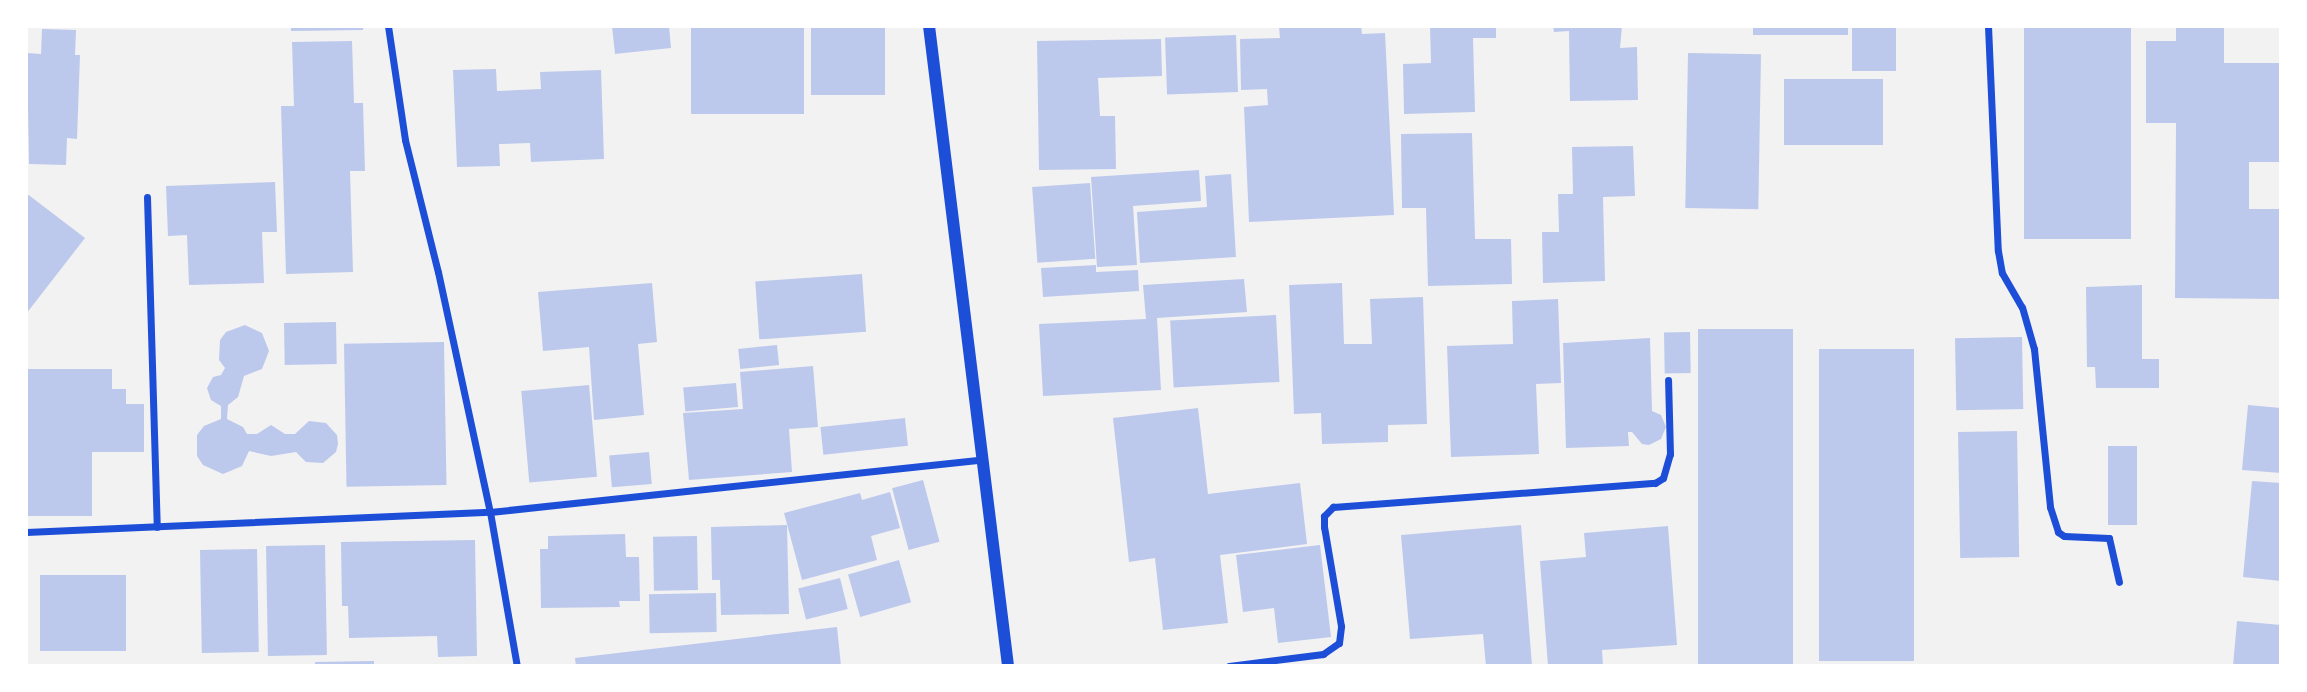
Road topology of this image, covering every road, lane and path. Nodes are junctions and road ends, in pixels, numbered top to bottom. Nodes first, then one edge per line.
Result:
1 (388, 26) edge
2 (929, 26) edge
3 (1987, 26) edge
4 (147, 197) dead end
5 (1668, 380) dead end
6 (982, 459) junction
7 (490, 512) junction
8 (157, 527) junction
9 (26, 532) edge
10 (2119, 582) dead end
11 (517, 666) edge
12 (1008, 666) edge
13 (1229, 666) edge

1 - 7 street
2 - 6 street
3 - 10 street
4 - 8 street
5 - 13 street
6 - 7 street
6 - 12 street
7 - 8 street
7 - 11 street
8 - 9 street

